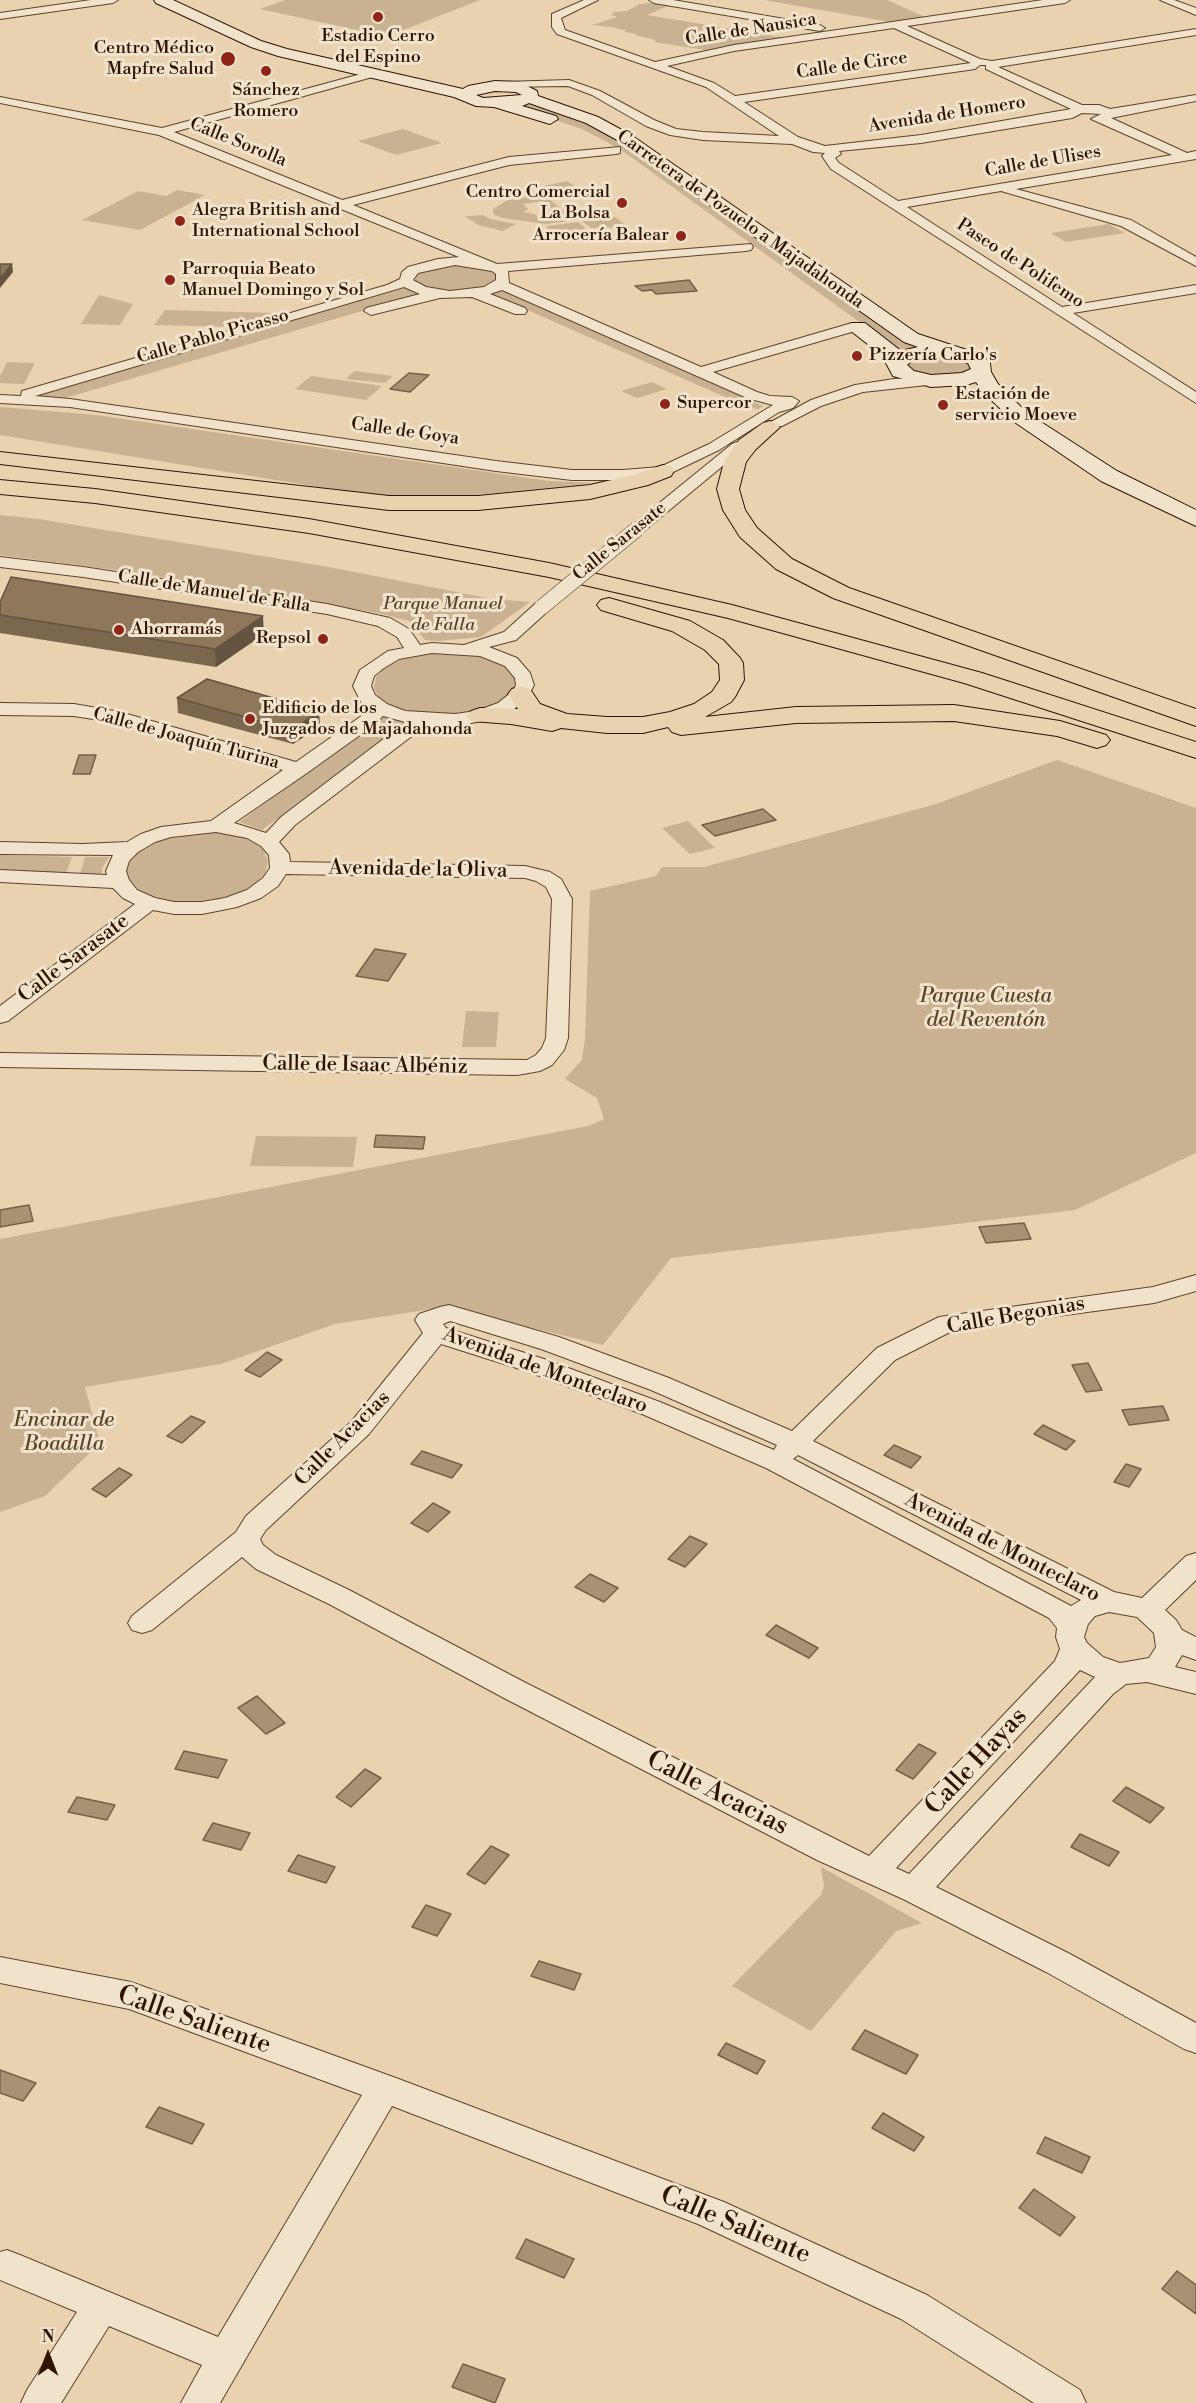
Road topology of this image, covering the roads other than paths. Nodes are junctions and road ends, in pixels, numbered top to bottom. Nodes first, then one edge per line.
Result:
1 (55, 0) edge
2 (113, 0) edge
3 (161, 0) edge
4 (182, 0) edge
5 (594, 0) edge
6 (654, 0) edge
7 (1065, 0) edge
8 (1165, 0) edge
9 (955, 3) dead end
10 (0, 8) edge
11 (1196, 12) edge
12 (978, 13) junction
13 (0, 16) edge
14 (896, 25) junction
15 (843, 32) junction
16 (1196, 32) edge
17 (976, 64) junction
18 (657, 65) junction
19 (991, 66) junction
20 (372, 74) junction
21 (503, 86) junction
22 (481, 87) junction
23 (590, 90) junction
24 (1196, 93) edge
25 (467, 96) junction
26 (530, 96) junction
27 (1196, 98) edge
28 (0, 100) edge
29 (734, 100) junction
30 (499, 104) junction
31 (1078, 113) junction
32 (1103, 114) junction
33 (162, 132) junction
34 (794, 140) junction
35 (616, 150) junction
36 (827, 152) junction
37 (1192, 158) edge
38 (999, 188) junction
39 (685, 201) dead end
40 (339, 205) junction
41 (896, 205) junction
42 (723, 229) dead end
43 (746, 247) junction
44 (449, 257) junction
45 (765, 260) dead end
46 (1196, 262) edge
47 (497, 268) junction
48 (406, 281) junction
49 (500, 284) junction
50 (1196, 289) edge
51 (475, 293) junction
52 (438, 294) junction
53 (1060, 311) junction
54 (838, 313) dead end
55 (362, 314) dead end
56 (537, 318) dead end
57 (857, 326) junction
58 (946, 351) junction
59 (897, 363) junction
60 (699, 372) junction
61 (981, 372) junction
62 (936, 382) junction
63 (735, 388) junction
64 (102, 390) dead end
65 (717, 395) dead end
66 (4, 399) edge
67 (1196, 399) edge
68 (70, 403) junction
69 (792, 403) junction
70 (1020, 417) junction
71 (754, 420) junction
72 (732, 450) junction
73 (0, 458) edge
74 (0, 463) edge
75 (663, 471) junction
76 (4, 482) edge
77 (102, 482) junction
78 (1143, 494) junction
79 (1196, 508) edge
80 (1196, 519) edge
81 (1196, 525) edge
82 (0, 562) edge
83 (510, 636) junction
84 (466, 648) junction
85 (415, 650) junction
86 (511, 662) junction
87 (521, 694) junction
88 (380, 708) junction
89 (0, 709) edge
90 (480, 716) junction
91 (1196, 718) edge
92 (429, 720) junction
93 (1196, 729) edge
94 (1196, 750) edge
95 (300, 769) junction
96 (1196, 770) edge
97 (216, 826) junction
98 (268, 842) junction
99 (0, 848) edge
100 (131, 848) junction
101 (280, 868) junction
102 (0, 876) edge
103 (119, 882) junction
104 (554, 883) joint
105 (149, 903) junction
106 (0, 1016) edge
107 (0, 1060) edge
108 (1196, 1283) edge
109 (436, 1334) junction
110 (796, 1443) junction
111 (776, 1462) junction
112 (246, 1539) junction
113 (1196, 1563) edge
114 (1109, 1602) junction
115 (1147, 1610) junction
116 (142, 1623) dead end
117 (1073, 1637) junction
118 (1183, 1643) edge
119 (1133, 1673) junction
120 (1196, 1683) edge
121 (873, 1872) junction
122 (914, 1890) junction
123 (0, 1970) edge
124 (1196, 2038) edge
125 (384, 2088) junction
126 (8, 2266) dead end
127 (101, 2306) junction
128 (226, 2358) junction
129 (40, 2403) edge
130 (200, 2403) edge
131 (1067, 2403) edge

1 - 10 street
2 - 13 street
3 - 20 street
4 - 22 street
5 - 18 street
6 - 15 street
7 - 12 street, Calle de Nausica
8 - 11 street
9 - 12 street
12 - 14 street, Calle de Nausica
14 - 15 street, Calle de Nausica
14 - 17 street
15 - 18 street, Calle de Nausica
16 - 19 street
17 - 19 street
17 - 29 street, Calle de Circe
18 - 29 street
19 - 31 street
20 - 25 street
20 - 33 street
21 - 22 street, Carretera de Pozuelo a Majadahonda
21 - 23 street
21 - 26 street, Carretera de Pozuelo a Majadahonda
22 - 25 street
23 - 26 street
23 - 34 street
24 - 32 street
25 - 30 street, Carretera de Pozuelo a Majadahonda
26 - 30 street
26 - 58 street, Carretera de Pozuelo a Majadahonda
27 - 32 street
28 - 33 street, Calle Sorolla
29 - 34 street
30 - 35 street, Carretera de Pozuelo a Majadahonda
31 - 32 street
31 - 36 street, Avenida de Homero
32 - 37 street
33 - 40 street, Calle Sorolla
34 - 36 street, Avenida de Homero
35 - 39 street, Carretera de Pozuelo a Majadahonda
35 - 40 street
36 - 41 street, Paseo de Polifemo
37 - 38 street, Calle de Ulises
38 - 41 street, Calle de Ulises
38 - 46 street
40 - 44 street, Calle Sorolla
41 - 53 street, Paseo de Polifemo
42 - 43 street, Carretera de Pozuelo a Majadahonda
43 - 45 street, Carretera de Pozuelo a Majadahonda
43 - 47 street
44 - 47 street
44 - 48 street, Calle Pablo Picasso
47 - 49 street
48 - 52 street
48 - 66 street, Calle Pablo Picasso
49 - 51 street
49 - 60 street
50 - 53 street
51 - 52 street
51 - 56 street
52 - 55 street
53 - 67 street, Paseo de Polifemo
54 - 57 street, Carretera de Pozuelo a Majadahonda
57 - 59 street, Carretera de Pozuelo a Majadahonda
57 - 60 street
58 - 59 street
58 - 61 street
59 - 62 street, Carretera de Pozuelo a Majadahonda
59 - 69 street, Calle Sarasate
60 - 63 street
61 - 62 street
61 - 70 street
62 - 70 street
62 - 71 street, Calle Sarasate
63 - 65 street
63 - 69 street
64 - 68 street
66 - 68 street, Calle de Goya
68 - 75 street, Calle de Goya
69 - 71 street, Calle de Goya
69 - 72 street, Calle Sarasate
70 - 78 street
71 - 72 street, Calle Sarasate
71 - 75 street, Calle de Goya
71 - 91 highway
72 - 83 street, Calle Sarasate, bridge
73 - 75 highway
74 - 77 highway
76 - 77 highway
76 - 87 highway
76 - 94 highway
77 - 93 highway
78 - 79 street
78 - 80 street
78 - 81 street
82 - 85 street, Calle de Manuel de Falla
83 - 84 street, Calle Sarasate
83 - 86 street
84 - 85 street
84 - 86 street
85 - 88 street
86 - 87 street
87 - 90 street
88 - 92 street
88 - 95 street
89 - 95 street, Calle de Joaquín Turina
90 - 92 street
90 - 96 highway
92 - 98 street
95 - 97 street
97 - 98 street
97 - 100 street
98 - 101 street
99 - 100 street
100 - 103 street
101 - 104 street, Avenida de la Oliva
101 - 105 street
102 - 103 street
103 - 105 street
104 - 107 street, Calle de Isaac Albéniz
105 - 106 street, Calle Sarasate
108 - 110 street, Calle Begonias
109 - 110 street, Avenida de Monteclaro
109 - 111 street, Avenida de Monteclaro
109 - 112 street, Calle Acacias
110 - 111 street, Calle Begonias
110 - 114 street, Avenida de Monteclaro
111 - 117 street, Avenida de Monteclaro
112 - 116 street, Calle Acacias
112 - 121 street, Calle Acacias
113 - 115 street
114 - 115 street
114 - 117 street, Calle Hayas
115 - 118 street
117 - 119 street, Avenida de Monteclaro
117 - 121 street, Calle Hayas
118 - 119 street, Calle Hayas
119 - 120 street
119 - 122 street, Calle Hayas
121 - 122 street, Calle Acacias
122 - 124 street, Calle Acacias
123 - 125 street, Calle Saliente
125 - 128 street
125 - 131 street, Calle Saliente
126 - 127 street
127 - 128 street
127 - 129 street
128 - 130 street

